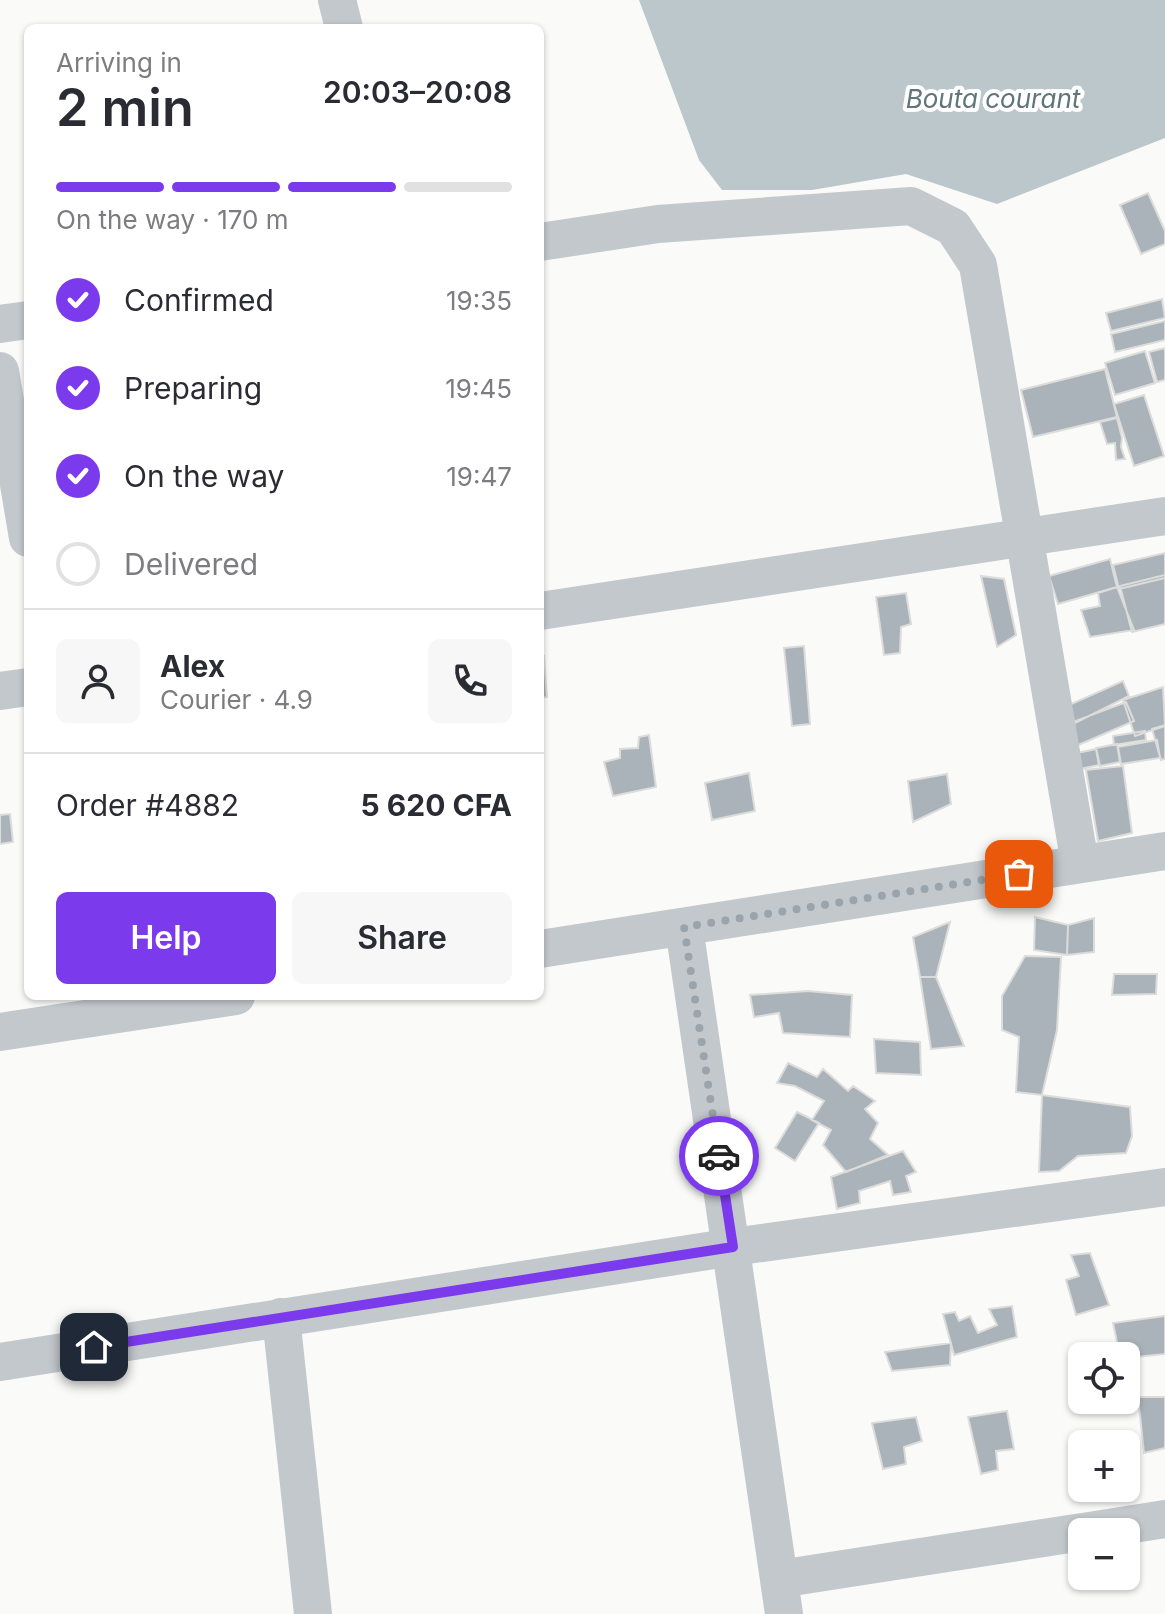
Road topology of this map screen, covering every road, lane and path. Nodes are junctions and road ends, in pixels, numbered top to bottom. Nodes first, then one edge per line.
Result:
1 (337, 0) edge
2 (343, 24) edge
3 (544, 241) edge
4 (24, 321) edge
5 (0, 324) edge
6 (0, 371) edge
7 (24, 514) edge
8 (1165, 516) edge
9 (1024, 537) junction
10 (544, 610) edge
11 (24, 688) edge
12 (0, 691) edge
13 (1165, 851) edge
14 (1080, 864) junction
15 (684, 927) junction
16 (544, 948) edge
17 (184, 1000) edge
18 (94, 1007) edge
19 (0, 1032) edge
20 (1165, 1187) edge
21 (733, 1247) junction
22 (281, 1317) junction
23 (0, 1362) edge
24 (1165, 1519) edge
25 (1140, 1523) edge
26 (1068, 1535) edge
27 (781, 1597) edge
28 (313, 1614) edge

1 - 2 street
3 - 9 street
4 - 5 street
6 - 7 street
8 - 9 street
9 - 10 street
9 - 14 street
11 - 12 street
13 - 14 street
14 - 15 street
15 - 16 street
15 - 21 street
17 - 18 street
18 - 19 street
20 - 21 street
21 - 22 street
21 - 27 street
22 - 23 street
22 - 28 street
24 - 25 street
26 - 27 street

